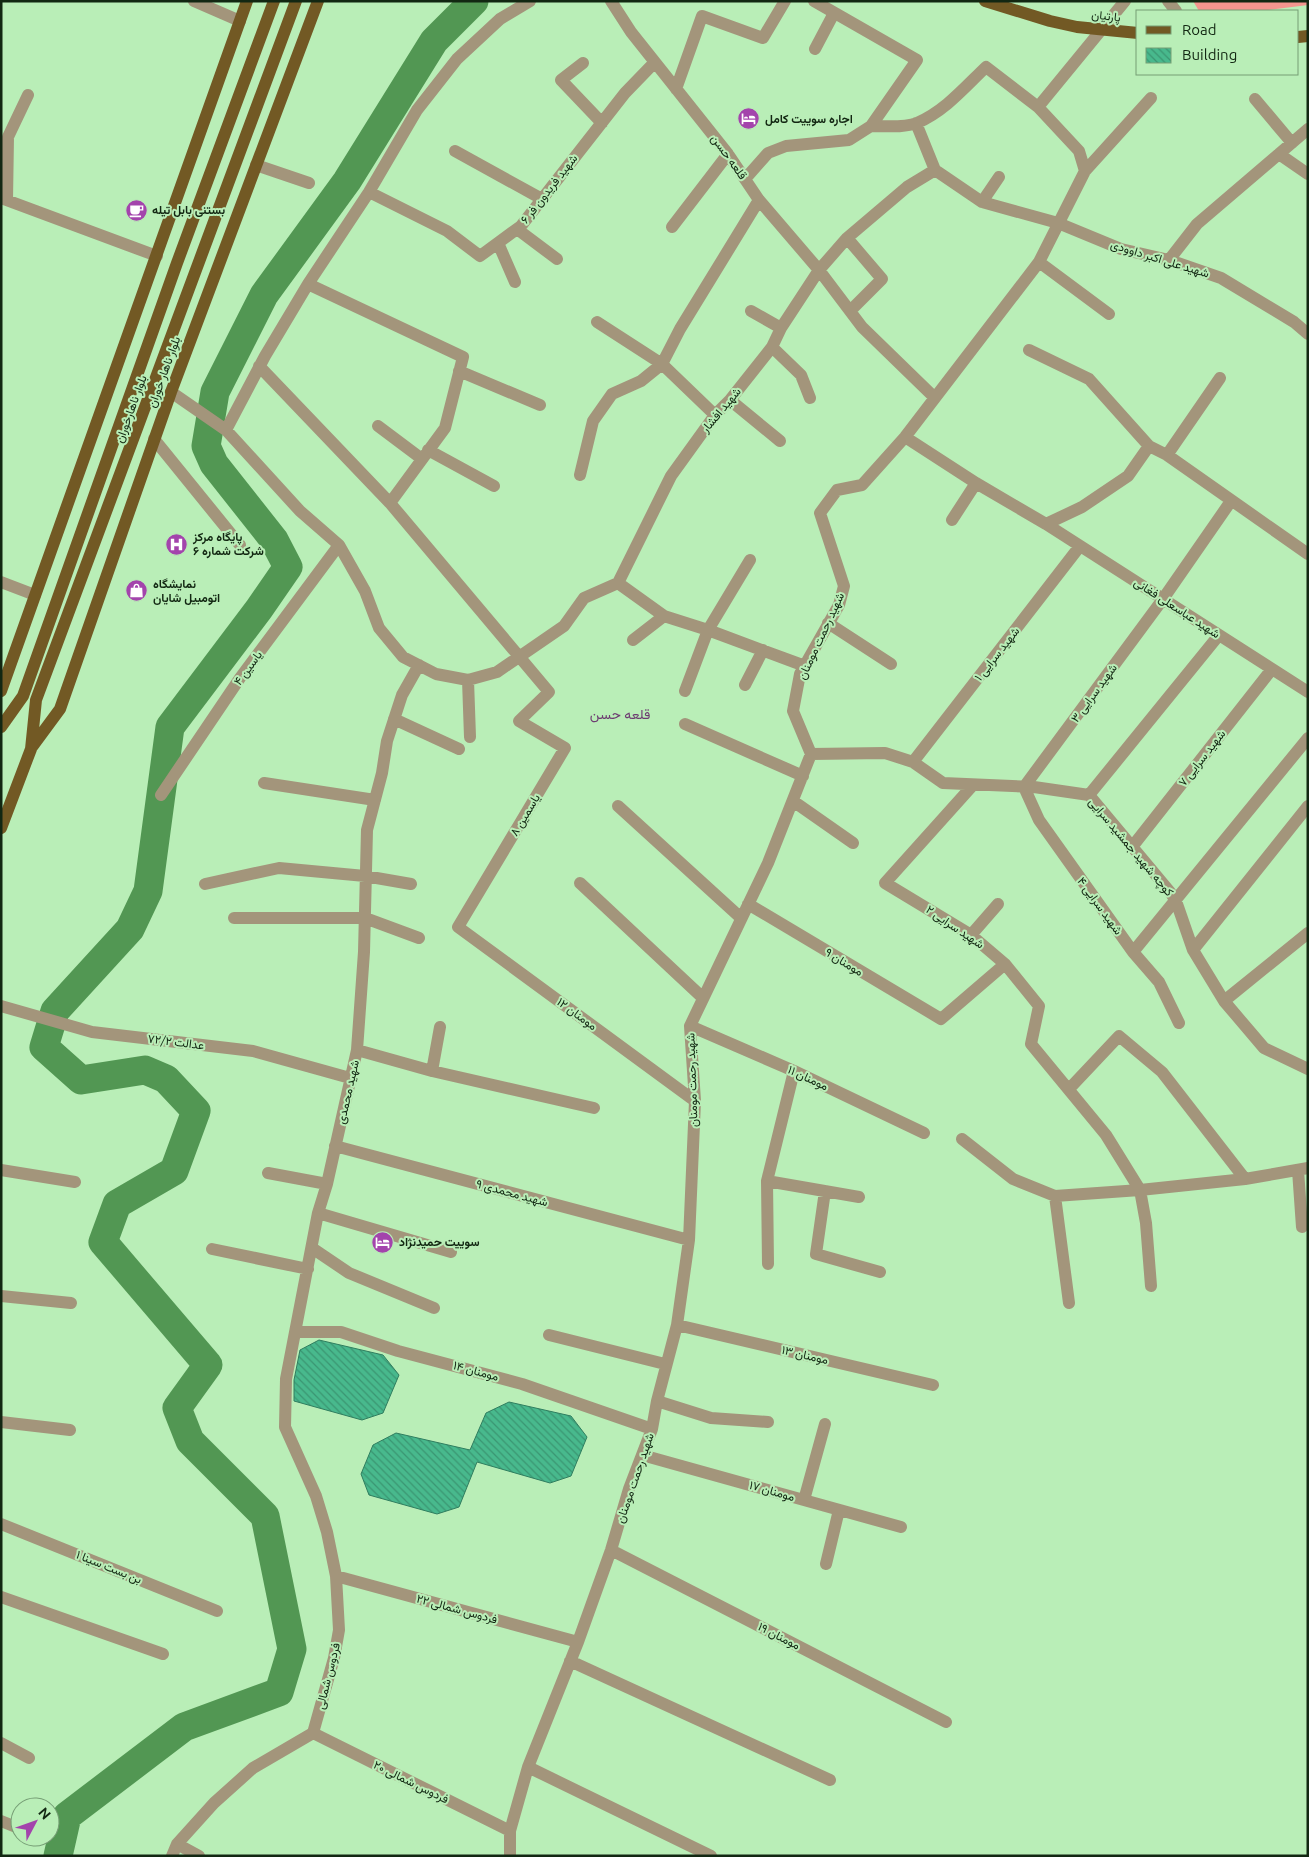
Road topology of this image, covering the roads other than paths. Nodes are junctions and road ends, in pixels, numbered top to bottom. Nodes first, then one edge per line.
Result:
1 (194, 1) edge
2 (247, 1) edge
3 (274, 1) edge
4 (296, 1) edge
5 (318, 1) edge
6 (530, 1) edge
7 (611, 1) edge
8 (785, 1) edge
9 (814, 1) edge
10 (984, 1) edge
11 (1119, 3) edge
12 (834, 13) junction
13 (240, 21) junction
14 (1102, 30) junction
15 (1136, 33) edge
16 (815, 49) dead end
17 (655, 62) junction
18 (583, 63) dead end
19 (676, 88) junction
20 (28, 95) dead end
21 (1151, 98) dead end
22 (1255, 99) dead end
23 (1038, 107) junction
24 (602, 122) junction
25 (916, 123) junction
26 (871, 126) junction
27 (1308, 129) edge
28 (1292, 143) junction
29 (455, 151) dead end
30 (728, 154) junction
31 (1279, 154) junction
32 (256, 165) junction
33 (935, 170) junction
34 (1085, 171) junction
35 (1308, 174) edge
36 (999, 177) dead end
37 (745, 179) junction
38 (309, 183) dead end
39 (369, 192) junction
40 (4, 199) edge
41 (542, 199) junction
42 (759, 200) junction
43 (982, 202) junction
44 (1058, 223) junction
45 (672, 228) dead end
46 (517, 229) junction
47 (846, 238) junction
48 (498, 243) junction
49 (157, 256) junction
50 (557, 259) dead end
51 (1169, 260) junction
52 (1039, 262) junction
53 (819, 270) junction
54 (515, 282) dead end
55 (308, 284) junction
56 (851, 310) junction
57 (751, 311) dead end
58 (1109, 314) dead end
59 (597, 322) dead end
60 (781, 328) junction
61 (1308, 334) edge
62 (772, 347) junction
63 (1029, 350) dead end
64 (662, 364) junction
65 (260, 366) junction
66 (459, 371) junction
67 (1220, 378) dead end
68 (171, 392) junction
69 (810, 398) dead end
70 (935, 398) junction
71 (730, 400) junction
72 (540, 405) dead end
73 (715, 415) junction
74 (378, 426) dead end
75 (221, 427) junction
76 (904, 437) junction
77 (154, 439) junction
78 (780, 441) dead end
79 (1149, 446) junction
80 (425, 455) junction
81 (1167, 455) junction
82 (580, 475) dead end
83 (976, 483) junction
84 (494, 486) dead end
85 (1231, 501) junction
86 (390, 503) junction
87 (952, 520) dead end
88 (1046, 524) junction
89 (240, 545) dead end
90 (339, 545) junction
91 (1080, 546) junction
92 (1308, 554) edge
93 (750, 560) dead end
94 (1, 582) edge
95 (618, 583) junction
96 (35, 594) junction
97 (1163, 599) junction
98 (664, 616) junction
99 (828, 623) junction
100 (708, 630) junction
101 (1219, 635) junction
102 (633, 640) dead end
103 (763, 650) junction
104 (518, 657) junction
105 (891, 664) dead end
106 (419, 665) junction
107 (804, 666) junction
108 (1272, 669) junction
109 (468, 680) junction
110 (745, 685) dead end
111 (1, 691) edge
112 (685, 691) dead end
113 (1308, 692) edge
114 (394, 719) junction
115 (686, 724) dead end
116 (1, 727) edge
117 (470, 737) dead end
118 (1308, 738) edge
119 (31, 749) junction
120 (459, 749) dead end
121 (812, 754) junction
122 (913, 762) junction
123 (803, 776) junction
124 (264, 783) dead end
125 (973, 785) junction
126 (1024, 787) junction
127 (161, 795) dead end
128 (1089, 795) junction
129 (375, 800) junction
130 (793, 801) junction
131 (618, 806) dead end
132 (1308, 806) edge
133 (1, 828) edge
134 (853, 843) dead end
135 (1132, 847) junction
136 (365, 876) junction
137 (580, 882) dead end
138 (205, 884) dead end
139 (410, 884) dead end
140 (1176, 901) junction
141 (748, 904) junction
142 (998, 904) dead end
143 (234, 918) dead end
144 (364, 918) junction
145 (741, 918) junction
146 (458, 927) joint
147 (971, 935) junction
148 (1306, 936) edge
149 (419, 938) dead end
150 (1193, 950) junction
151 (1133, 952) junction
152 (1005, 964) junction
153 (703, 998) junction
154 (1224, 1001) junction
155 (1, 1006) edge
156 (1179, 1023) dead end
157 (440, 1026) dead end
158 (690, 1026) junction
159 (357, 1050) junction
160 (1308, 1069) edge
161 (432, 1071) junction
162 (794, 1071) junction
163 (350, 1078) junction
164 (1069, 1089) junction
165 (695, 1101) junction
166 (594, 1108) dead end
167 (924, 1133) dead end
168 (962, 1139) dead end
169 (335, 1146) junction
170 (1303, 1169) edge
171 (1, 1170) edge
172 (268, 1173) dead end
173 (1245, 1179) junction
174 (767, 1181) junction
175 (75, 1182) dead end
176 (326, 1184) junction
177 (1140, 1190) junction
178 (825, 1191) junction
179 (1056, 1196) junction
180 (859, 1197) dead end
181 (318, 1213) junction
182 (1302, 1227) dead end
183 (689, 1240) junction
184 (312, 1248) junction
185 (212, 1249) dead end
186 (451, 1252) dead end
187 (768, 1264) dead end
188 (308, 1269) junction
189 (880, 1272) dead end
190 (1152, 1286) dead end
191 (1, 1296) edge
192 (71, 1303) dead end
193 (1069, 1303) dead end
194 (434, 1308) dead end
195 (677, 1325) junction
196 (296, 1332) junction
197 (548, 1335) dead end
198 (665, 1364) junction
199 (286, 1378) joint
200 (933, 1385) dead end
201 (657, 1400) junction
202 (1, 1422) edge
203 (768, 1422) dead end
204 (825, 1424) dead end
205 (70, 1430) dead end
206 (652, 1430) junction
207 (642, 1455) junction
208 (804, 1500) junction
209 (839, 1510) junction
210 (1, 1524) edge
211 (901, 1527) dead end
212 (611, 1550) junction
213 (826, 1564) dead end
214 (336, 1576) junction
215 (1, 1597) edge
216 (217, 1611) dead end
217 (578, 1642) junction
218 (163, 1654) dead end
219 (570, 1661) junction
220 (946, 1722) dead end
221 (313, 1733) junction
222 (1, 1743) edge
223 (29, 1758) dead end
224 (528, 1767) junction
225 (830, 1780) dead end
226 (510, 1831) junction
227 (174, 1850) edge
228 (199, 1856) edge
229 (510, 1856) edge
230 (711, 1856) edge

1 - 13 street
2 - 13 main road
3 - 116 main road, بلوار ناهارخوران
4 - 119 main road, بلوار ناهارخوران
5 - 32 main road, بلوار ناهار خوران
6 - 39 street
7 - 17 street, قلعه حسن
8 - 19 street
9 - 12 street
10 - 14 main road, پارتیان
11 - 14 street
12 - 16 street
12 - 26 street
13 - 49 main road
14 - 15 main road, پارتیان
14 - 23 street
17 - 19 street, قلعه حسن
17 - 24 street, شهید فریدون فر ۶
18 - 24 street
19 - 30 street, قلعه حسن
20 - 40 street
21 - 34 street, شهید رحمت مومنان
22 - 28 street
23 - 25 street
23 - 34 street
24 - 41 street, شهید فریدون فر ۶
25 - 26 street
25 - 33 street
26 - 37 street
27 - 28 street
28 - 31 street
29 - 41 street
30 - 37 street, قلعه حسن
30 - 45 street
31 - 35 street
31 - 51 street
32 - 38 street
32 - 68 main road, بلوار ناهار خوران
33 - 43 street, شهید علی اکبر داوودی
33 - 47 street, شهید افشار
34 - 44 street, شهید رحمت مومنان
36 - 43 street
37 - 42 street, قلعه حسن
39 - 48 street, شهید فریدون فر ۶
39 - 55 street
40 - 49 street
41 - 46 street, شهید فریدون فر ۶
42 - 53 street, قلعه حسن
42 - 64 street
43 - 44 street, شهید علی اکبر داوودی
44 - 51 street, شهید علی اکبر داوودی
44 - 52 street, شهید رحمت مومنان
46 - 48 street, شهید فریدون فر ۶
46 - 50 street
47 - 53 street, شهید افشار
47 - 56 street
48 - 54 street
49 - 96 main road
51 - 61 street, شهید علی اکبر داوودی
52 - 58 street
52 - 70 street, شهید رحمت مومنان
53 - 56 street, قلعه حسن
53 - 60 street, شهید افشار
55 - 65 street
55 - 66 street
56 - 70 street, قلعه حسن
57 - 60 street
59 - 64 street
60 - 62 street, شهید افشار
62 - 69 street
62 - 71 street, شهید افشار
63 - 79 street
64 - 73 street
64 - 82 street
65 - 75 street
65 - 86 street
66 - 72 street
66 - 80 street
67 - 81 street
68 - 75 street
68 - 77 main road, بلوار ناهار خوران
70 - 76 street, شهید رحمت مومنان
71 - 73 street, شهید افشار
71 - 78 street
73 - 95 street, شهید افشار
74 - 80 street
75 - 90 street
76 - 83 street, شهید عباسعلی فغانی
76 - 99 street, شهید رحمت مومنان
77 - 89 street
77 - 119 main road, بلوار ناهار خوران
79 - 81 street
79 - 88 street
80 - 84 street
80 - 86 street
81 - 85 street
83 - 87 street
83 - 88 street, شهید عباسعلی فغانی
85 - 92 street
85 - 97 street, شهید سرایی ۳
86 - 104 street
88 - 91 street, شهید عباسعلی فغانی
90 - 106 street
90 - 127 street, یاسین ۴
91 - 97 street, شهید عباسعلی فغانی
91 - 122 street, شهید سرایی ۱
93 - 100 street
94 - 96 street
95 - 98 street
95 - 104 street
96 - 111 main road
97 - 101 street, شهید عباسعلی فغانی
97 - 126 street, شهید سرایی ۳
98 - 100 street
98 - 102 street
99 - 105 street
99 - 107 street, شهید رحمت مومنان
100 - 103 street
100 - 112 street
101 - 108 street, شهید عباسعلی فغانی
101 - 128 street
103 - 107 street
103 - 110 street
104 - 109 street
104 - 146 street, یاسمین ۸
106 - 109 street
106 - 114 street, شهید محمدی
107 - 121 street, شهید رحمت مومنان
108 - 113 street, شهید عباسعلی فغانی
108 - 135 street, شهید سرایی ۷
109 - 117 street
114 - 120 street
114 - 129 street, شهید محمدی
115 - 123 street
118 - 140 street
119 - 133 main road, بلوار ناهارخوران
121 - 122 street, کوچه شهید جمشید سرایی
121 - 123 street, شهید رحمت مومنان
122 - 125 street, کوچه شهید جمشید سرایی
123 - 130 street, شهید رحمت مومنان
124 - 129 street
125 - 126 street, کوچه شهید جمشید سرایی
125 - 147 street, شهید سرایی ۲
126 - 128 street, کوچه شهید جمشید سرایی
126 - 151 street, شهید سرایی ۴
128 - 135 street, کوچه شهید جمشید سرایی
129 - 136 street, شهید محمدی
130 - 134 street
130 - 141 street, شهید رحمت مومنان
131 - 145 street
132 - 150 street
135 - 140 street, کوچه شهید جمشید سرایی
136 - 138 street
136 - 139 street
136 - 144 street, شهید محمدی
137 - 153 street
140 - 150 street, کوچه شهید جمشید سرایی
140 - 151 street
141 - 145 street, شهید رحمت مومنان
141 - 152 street, مومنان ۹
142 - 147 street
143 - 144 street
144 - 149 street
144 - 159 street, شهید محمدی
145 - 153 street, شهید رحمت مومنان
146 - 165 street, مومنان ۱۲
147 - 152 street, شهید سرایی ۲
148 - 154 street
150 - 154 street, کوچه شهید جمشید سرایی
151 - 156 street, شهید سرایی ۴
152 - 164 street, شهید سرایی ۲
153 - 158 street, شهید رحمت مومنان
154 - 160 street, کوچه شهید جمشید سرایی
155 - 163 street, عدالت ۷۲/۲
157 - 161 street
158 - 162 street, مومنان ۱۱
158 - 165 street, شهید رحمت مومنان
159 - 161 street
159 - 163 street, شهید محمدی
161 - 166 street
162 - 167 street, مومنان ۱۱
162 - 174 street
163 - 169 street, شهید محمدی
164 - 173 street
164 - 177 street, شهید سرایی ۲
165 - 183 street, شهید رحمت مومنان
168 - 179 street
169 - 176 street, شهید محمدی
169 - 183 street, ۹ شهید محمدی
170 - 173 street
170 - 182 street
171 - 175 street
172 - 176 street
173 - 177 street
174 - 178 street
174 - 187 street
176 - 181 street, شهید محمدی
177 - 179 street
177 - 190 street
178 - 180 street
178 - 189 street
179 - 193 street
181 - 184 street, شهید محمدی
181 - 186 street
183 - 195 street, شهید رحمت مومنان
184 - 188 street, شهید محمدی
184 - 194 street
185 - 188 street
188 - 196 street, شهید محمدی
191 - 192 street
195 - 198 street, شهید رحمت مومنان
195 - 200 street, مومنان ۱۳
196 - 199 street, شهید محمدی
196 - 206 street, مومنان ۱۴
197 - 198 street
198 - 201 street, شهید رحمت مومنان
199 - 214 street, فردوس شمالی
201 - 203 street
201 - 206 street, شهید رحمت مومنان
202 - 205 street
204 - 208 street
206 - 207 street, شهید رحمت مومنان
207 - 208 street, مومنان ۱۷
207 - 212 street, شهید رحمت مومنان
208 - 209 street, مومنان ۱۷
209 - 211 street, مومنان ۱۷
209 - 213 street
210 - 216 street, ۱ بن بست سینا
212 - 217 street, شهید رحمت مومنان
212 - 220 street, مومنان ۱۹
214 - 217 street, فردوس شمالی ۲۲
214 - 221 street, فردوس شمالی
215 - 218 street
217 - 219 street, شهید رحمت مومنان
219 - 224 street, شهید رحمت مومنان
219 - 225 street
221 - 226 street, فردوس شمالی ۲۰
221 - 227 street
222 - 223 street
224 - 226 street, شهید رحمت مومنان
224 - 230 street
226 - 229 street, شهید رحمت مومنان
227 - 228 street

